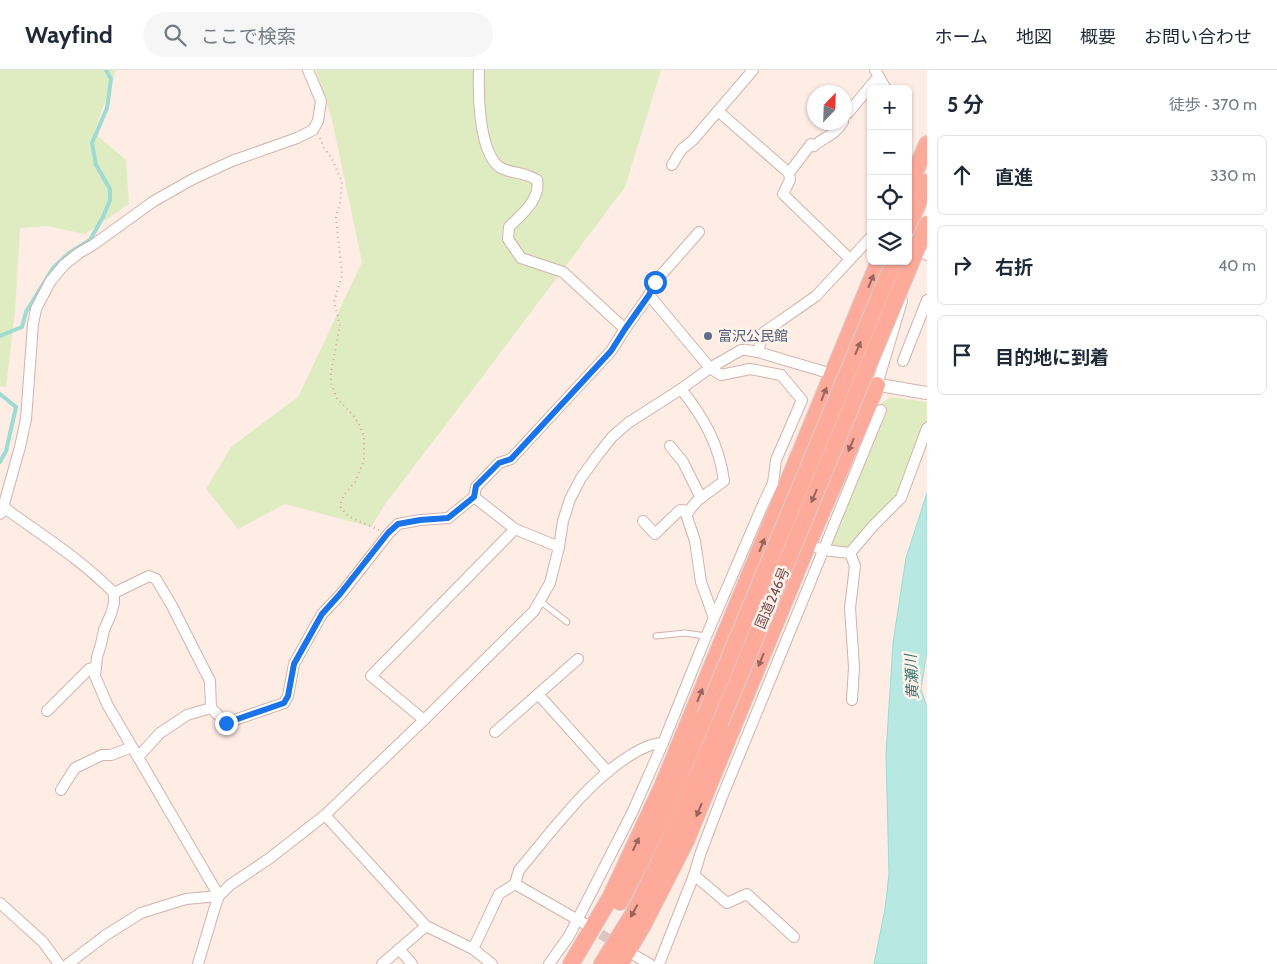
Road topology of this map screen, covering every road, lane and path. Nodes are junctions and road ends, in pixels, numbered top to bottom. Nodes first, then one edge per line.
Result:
1 (308, 70) edge
2 (479, 70) edge
3 (754, 70) edge
4 (877, 74) edge
5 (884, 85) edge
6 (852, 106) edge
7 (718, 111) junction
8 (313, 130) junction
9 (836, 130) edge
10 (927, 144) edge
11 (672, 165) dead end
12 (789, 173) junction
13 (912, 180) edge
14 (927, 182) edge
15 (911, 220) edge
16 (927, 226) edge
17 (699, 232) dead end
18 (867, 241) edge
19 (923, 252) edge
20 (850, 259) junction
21 (877, 265) edge
22 (892, 265) edge
23 (649, 295) junction
24 (927, 300) edge
25 (625, 329) junction
26 (758, 352) junction
27 (903, 361) dead end
28 (710, 368) junction
29 (832, 374) junction
30 (877, 385) junction
31 (681, 389) junction
32 (927, 393) edge
33 (881, 410) dead end
34 (927, 428) edge
35 (670, 446) dead end
36 (474, 497) junction
37 (701, 498) junction
38 (2, 507) edge
39 (689, 511) junction
40 (643, 521) dead end
41 (515, 529) junction
42 (388, 533) junction
43 (559, 547) junction
44 (816, 547) junction
45 (850, 553) junction
46 (114, 593) junction
47 (540, 601) junction
48 (714, 618) junction
49 (567, 622) dead end
50 (656, 636) dead end
51 (706, 636) junction
52 (578, 660) dead end
53 (96, 667) junction
54 (538, 694) junction
55 (852, 700) dead end
56 (211, 708) junction
57 (47, 711) dead end
58 (713, 719) junction
59 (424, 720) junction
60 (495, 732) dead end
61 (663, 743) junction
62 (132, 747) junction
63 (138, 756) junction
64 (608, 772) junction
65 (60, 790) dead end
66 (324, 815) junction
67 (694, 875) junction
68 (515, 884) junction
69 (219, 896) junction
70 (0, 903) edge
71 (581, 922) junction
72 (426, 926) junction
73 (794, 937) dead end
74 (400, 949) junction
75 (473, 949) junction
76 (634, 955) dead end
77 (59, 964) edge
78 (68, 964) edge
79 (198, 964) edge
80 (382, 964) edge
81 (412, 964) edge
82 (492, 964) edge
83 (549, 964) edge
84 (571, 964) edge
85 (583, 964) edge
86 (602, 964) edge
87 (620, 964) edge
88 (650, 964) edge
89 (658, 964) edge

1 - 8 street
2 - 25 street
3 - 7 street
4 - 5 street
4 - 6 street
7 - 11 street
7 - 12 street
8 - 38 street
8 - 42 path
9 - 12 street
10 - 13 highway
12 - 20 street
14 - 15 highway
16 - 19 street
16 -> 58 highway, 国道246号, bridge
17 - 23 street
18 - 20 street
19 - 30 street
20 - 26 street
29 -> 21 highway
58 -> 22 highway, 国道246号, bridge
23 - 25 street
23 - 28 street
24 - 27 street
25 - 36 street
26 - 28 street
26 - 29 street
28 - 31 street
28 - 48 street
29 - 30 street
84 -> 29 highway
30 - 32 street
30 -> 44 highway
31 - 37 street
31 - 43 street
33 - 44 street
34 - 45 street
35 - 37 street
36 - 41 street
36 - 42 street
37 - 39 street
38 - 46 street
39 - 40 street
39 - 48 street
41 - 43 street
41 - 59 street
42 - 56 street
43 - 47 street
44 - 45 street
44 - 67 street
44 -> 87 highway
45 - 55 street
46 - 53 street
46 - 56 street
47 - 49 lane
47 - 59 street
48 - 51 street
50 - 51 lane
51 - 61 street
52 - 54 street
53 - 57 street
53 - 62 street
54 - 60 street
54 - 64 street
56 - 63 street
58 - 85 highway, 国道246号
58 -> 86 highway, 国道246号
59 - 66 street
61 - 64 street
61 - 71 street
62 - 63 street
62 - 65 street
63 - 69 street
64 - 68 street
66 - 69 street
66 - 72 street
67 - 73 street
67 - 89 street
68 - 71 street
68 - 75 street
69 - 78 street
69 - 79 street
70 - 77 street
71 - 83 street
72 - 74 street
72 - 75 street
74 - 80 street
74 - 81 street
75 - 82 street
76 - 88 street

